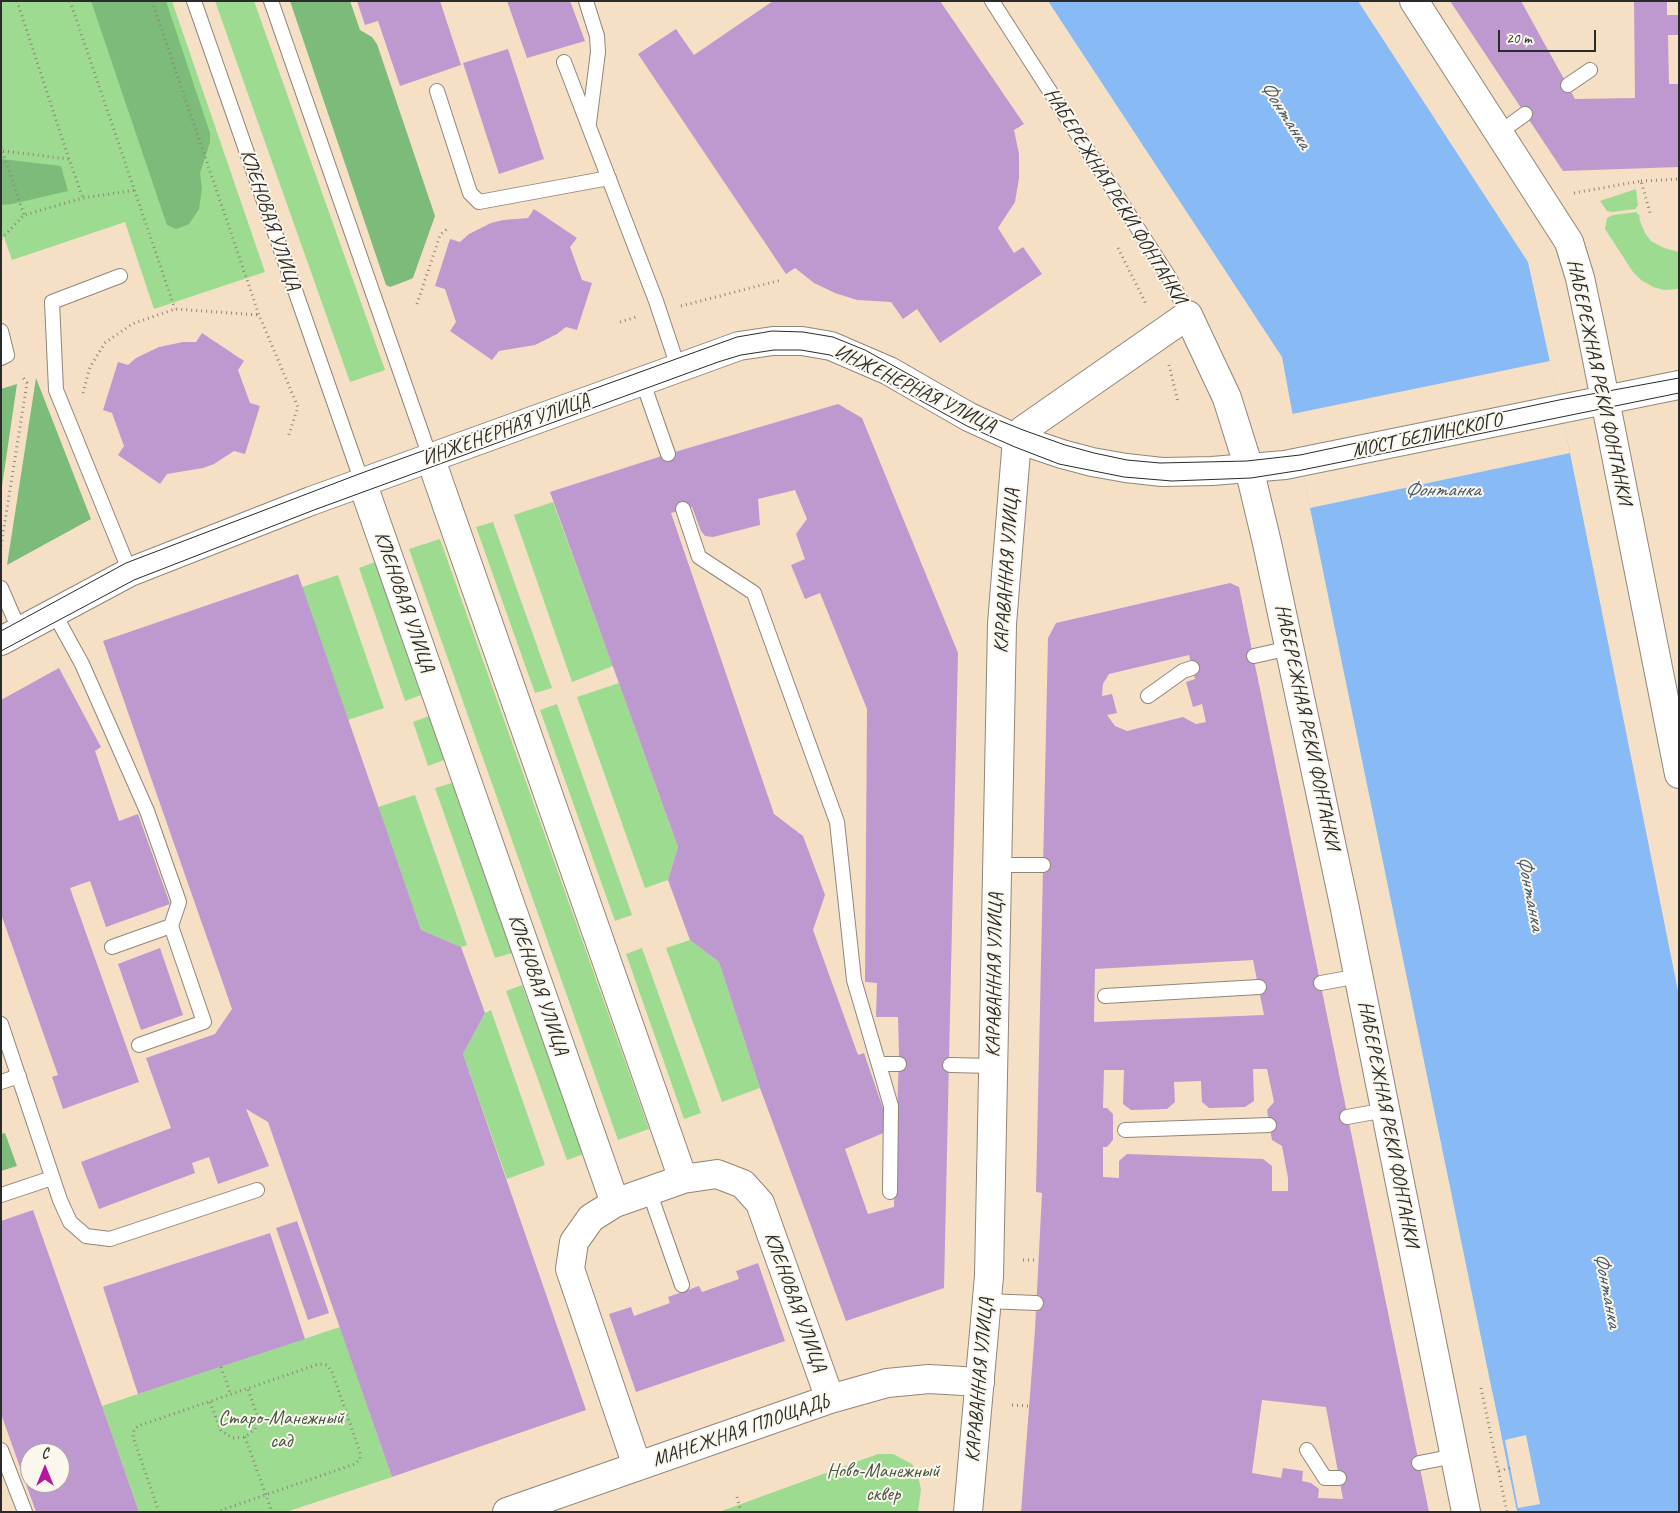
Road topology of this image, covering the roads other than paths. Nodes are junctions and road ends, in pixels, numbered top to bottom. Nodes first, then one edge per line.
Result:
1 (194, 1) edge
2 (271, 1) edge
3 (586, 1) edge
4 (992, 1) edge
5 (1414, 1) edge
6 (564, 62) dead end
7 (1590, 70) dead end
8 (1568, 85) dead end
9 (437, 91) dead end
10 (1525, 114) dead end
11 (589, 126) junction
12 (1499, 132) junction
13 (609, 178) junction
14 (120, 276) dead end
15 (1188, 315) junction
16 (1, 331) edge
17 (4, 356) edge
18 (678, 367) junction
19 (642, 380) junction
20 (1679, 385) edge
21 (1605, 400) junction
22 (1017, 439) junction
23 (668, 454) dead end
24 (430, 457) junction
25 (1249, 468) junction
26 (362, 482) junction
27 (683, 509) dead end
28 (130, 572) junction
29 (1, 588) edge
30 (54, 613) junction
31 (11, 636) edge
32 (1290, 648) junction
33 (1254, 656) dead end
34 (1192, 668) dead end
35 (1148, 696) dead end
36 (1679, 774) edge
37 (997, 865) junction
38 (1043, 865) dead end
39 (171, 926) junction
40 (112, 947) dead end
41 (1359, 976) junction
42 (1321, 983) dead end
43 (1258, 987) dead end
44 (1105, 996) dead end
45 (1, 1024) edge
46 (139, 1045) dead end
47 (879, 1064) junction
48 (899, 1064) dead end
49 (950, 1065) dead end
50 (993, 1066) junction
51 (19, 1076) junction
52 (1, 1082) edge
53 (1386, 1110) junction
54 (1348, 1117) dead end
55 (1270, 1125) dead end
56 (1126, 1130) dead end
57 (52, 1178) junction
58 (683, 1179) junction
59 (257, 1190) dead end
60 (649, 1191) junction
61 (890, 1192) dead end
62 (1, 1195) edge
63 (615, 1203) junction
64 (682, 1285) dead end
65 (987, 1301) junction
66 (1036, 1303) dead end
67 (980, 1382) junction
68 (830, 1399) junction
69 (1307, 1450) dead end
70 (1455, 1456) junction
71 (3, 1458) edge
72 (1419, 1463) dead end
73 (637, 1466) junction
74 (1339, 1478) dead end
75 (25, 1512) edge
76 (507, 1512) edge
77 (968, 1512) edge
78 (1466, 1512) edge

1 - 26 lane, КЛЕНОВАЯ УЛИЦА
2 - 24 lane
3 - 11 lane
4 - 15 lane, НАБЕРЕЖНАЯ РЕКИ ФОНТАНКИ
5 - 12 street, НАБЕРЕЖНАЯ РЕКИ ФОНТАНКИ
6 - 11 lane
7 - 8 lane
9 - 13 lane
10 - 12 lane
11 - 13 lane
12 - 21 street, НАБЕРЕЖНАЯ РЕКИ ФОНТАНКИ
13 - 18 lane
14 - 28 lane
15 - 22 street
15 - 25 street, НАБЕРЕЖНАЯ РЕКИ ФОНТАНКИ
16 - 17 lane
18 - 19 street, ИНЖЕНЕРНАЯ УЛИЦА
18 - 22 street, ИНЖЕНЕРНАЯ УЛИЦА
19 - 23 lane
19 - 24 street, ИНЖЕНЕРНАЯ УЛИЦА
20 - 21 street, МОСТ БЕЛИНСКОГО
21 - 25 street, МОСТ БЕЛИНСКОГО
21 - 36 street, НАБЕРЕЖНАЯ РЕКИ ФОНТАНКИ
22 - 25 street, ИНЖЕНЕРНАЯ УЛИЦА
22 - 37 street, КАРАВАННАЯ УЛИЦА
24 - 26 street, ИНЖЕНЕРНАЯ УЛИЦА
24 - 58 street
25 - 32 street, НАБЕРЕЖНАЯ РЕКИ ФОНТАНКИ
26 - 28 street, ИНЖЕНЕРНАЯ УЛИЦА
26 - 63 street, КЛЕНОВАЯ УЛИЦА
27 - 47 lane
28 - 30 street, ИНЖЕНЕРНАЯ УЛИЦА
29 - 31 lane
30 - 31 street, ИНЖЕНЕРНАЯ УЛИЦА
30 - 39 lane
32 - 33 lane
32 - 41 street, НАБЕРЕЖНАЯ РЕКИ ФОНТАНКИ
34 - 35 lane
37 - 38 lane
37 - 50 street, КАРАВАННАЯ УЛИЦА
39 - 40 lane
39 - 46 lane
41 - 42 lane
41 - 53 street, НАБЕРЕЖНАЯ РЕКИ ФОНТАНКИ
43 - 44 lane
45 - 51 lane
47 - 48 lane
47 - 61 lane
49 - 50 lane
50 - 65 street, КАРАВАННАЯ УЛИЦА
51 - 52 lane
51 - 57 lane
53 - 54 lane
53 - 70 street, НАБЕРЕЖНАЯ РЕКИ ФОНТАНКИ
55 - 56 lane
57 - 59 lane
57 - 62 lane
58 - 60 street, КЛЕНОВАЯ УЛИЦА
58 - 68 street, КЛЕНОВАЯ УЛИЦА
60 - 63 street, КЛЕНОВАЯ УЛИЦА
60 - 64 lane
63 - 73 street, КЛЕНОВАЯ УЛИЦА
65 - 66 lane
65 - 67 street, КАРАВАННАЯ УЛИЦА
67 - 68 street, МАНЕЖНАЯ ПЛОЩАДЬ
67 - 77 street, КАРАВАННАЯ УЛИЦА
68 - 73 street, МАНЕЖНАЯ ПЛОЩАДЬ
69 - 74 lane
70 - 72 lane
70 - 78 street, НАБЕРЕЖНАЯ РЕКИ ФОНТАНКИ
71 - 75 lane
73 - 76 street, МАНЕЖНАЯ ПЛОЩАДЬ

